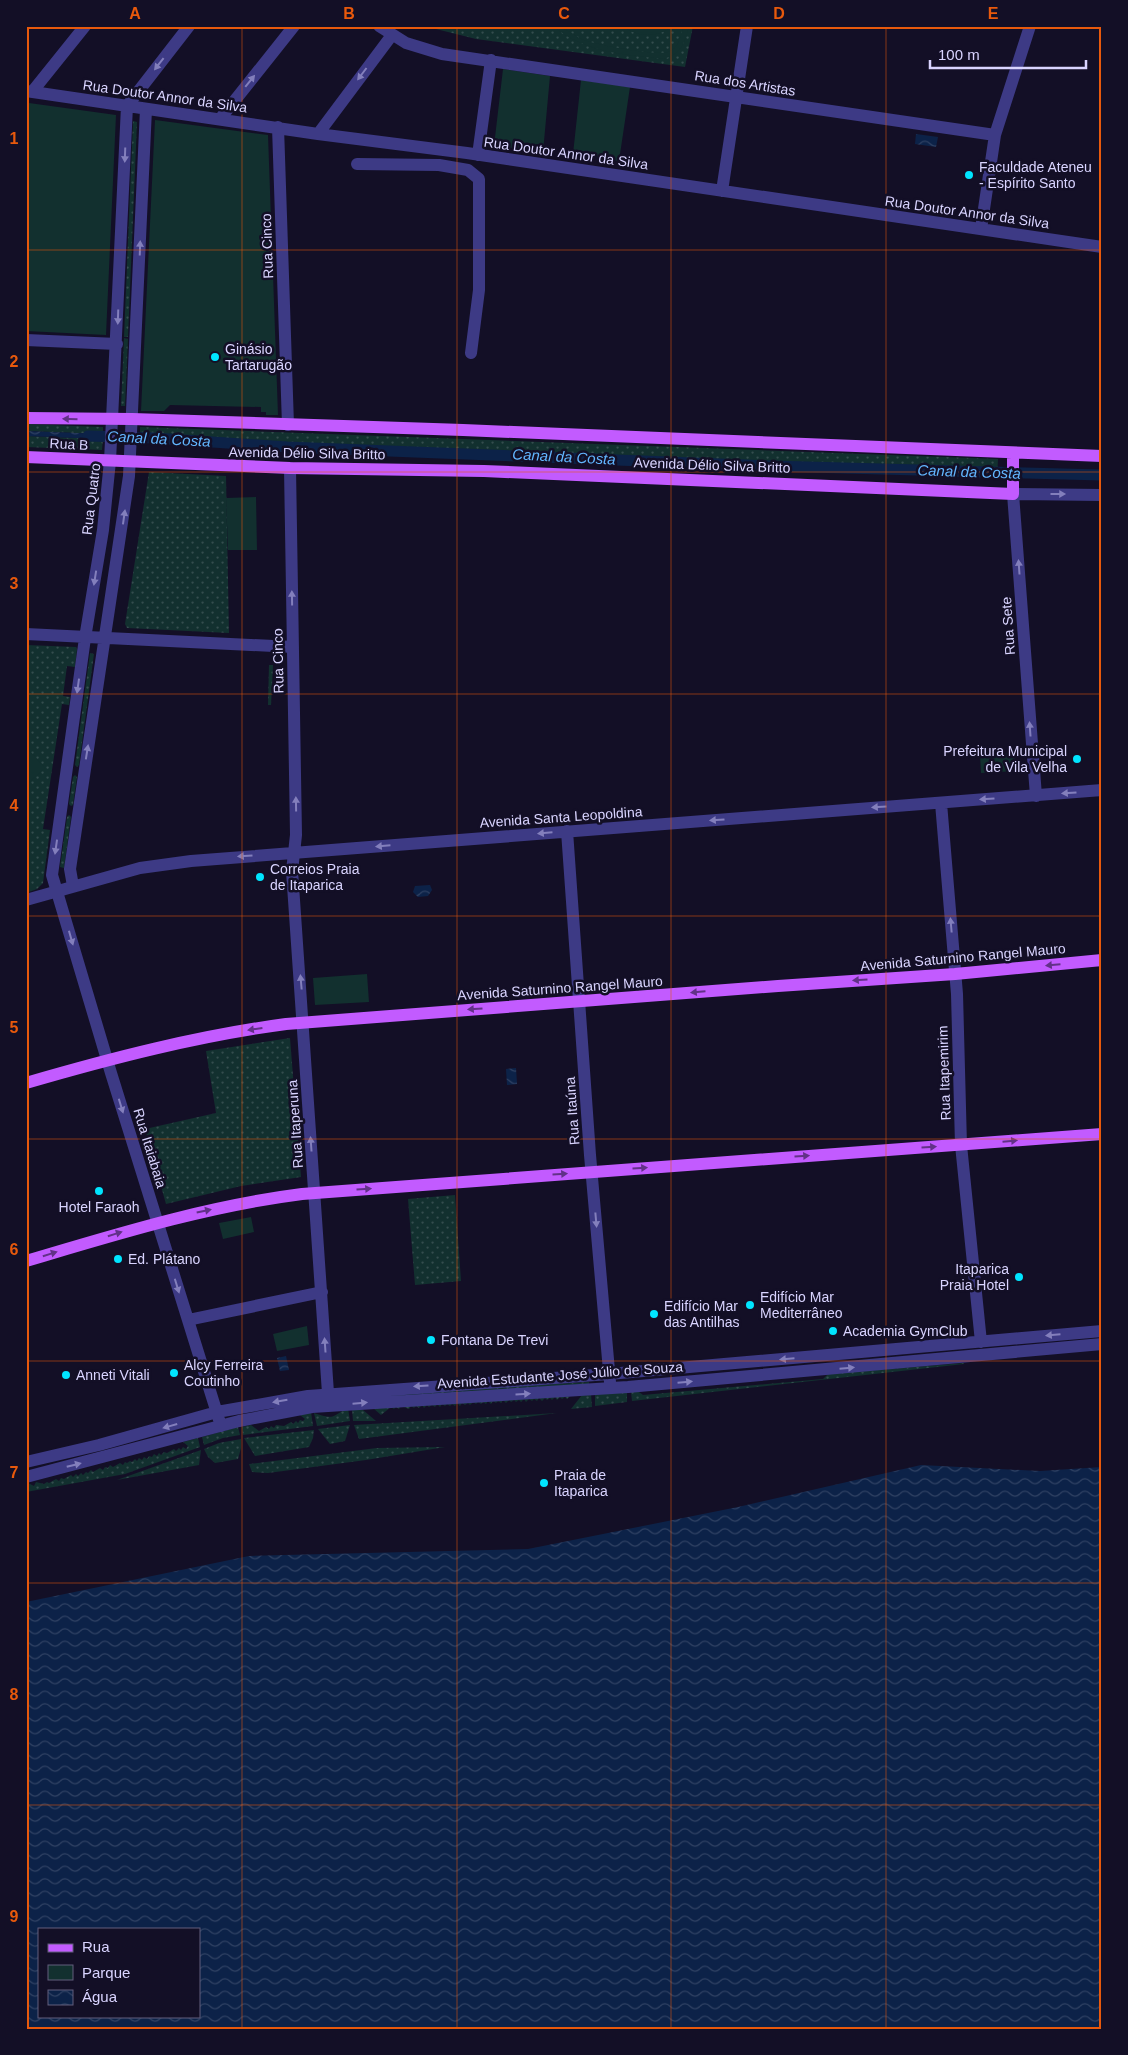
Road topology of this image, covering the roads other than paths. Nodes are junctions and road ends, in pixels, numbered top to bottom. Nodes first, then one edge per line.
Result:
1 (85, 26) edge
2 (190, 26) edge
3 (294, 26) edge
4 (379, 26) edge
5 (747, 26) edge
6 (1029, 26) edge
7 (392, 35) junction
8 (491, 60) junction
9 (29, 91) edge
10 (736, 98) junction
11 (127, 106) junction
12 (146, 109) junction
13 (220, 119) junction
14 (278, 127) junction
15 (318, 134) junction
16 (994, 135) junction
17 (478, 155) junction
18 (357, 164) dead end
19 (722, 191) junction
20 (981, 230) junction
21 (1102, 247) edge
22 (26, 340) edge
23 (117, 344) junction
24 (471, 353) dead end
25 (26, 418) edge
26 (132, 422) junction
27 (113, 423) junction
28 (288, 425) junction
29 (1102, 456) edge
30 (26, 457) edge
31 (1013, 459) junction
32 (110, 462) junction
33 (131, 462) junction
34 (290, 468) junction
35 (1013, 488) junction
36 (1102, 494) edge
37 (26, 634) edge
38 (85, 638) junction
39 (104, 638) junction
40 (293, 647) junction
41 (67, 770) junction
42 (84, 772) junction
43 (1102, 790) edge
44 (1036, 796) junction
45 (941, 803) junction
46 (61, 812) junction
47 (78, 814) junction
48 (567, 831) junction
49 (294, 853) junction
50 (74, 886) junction
51 (57, 891) junction
52 (26, 900) edge
53 (1102, 960) edge
54 (955, 974) junction
55 (580, 1001) junction
56 (303, 1022) junction
57 (107, 1060) junction
58 (26, 1083) edge
59 (1102, 1134) edge
60 (961, 1145) junction
61 (591, 1171) junction
62 (315, 1193) junction
63 (157, 1222) junction
64 (26, 1261) edge
65 (322, 1292) junction
66 (188, 1320) junction
67 (1102, 1331) edge
68 (982, 1342) junction
69 (1102, 1344) edge
70 (609, 1374) junction
71 (610, 1388) junction
72 (328, 1393) junction
73 (312, 1407) junction
74 (217, 1412) junction
75 (221, 1426) junction
76 (26, 1462) edge
77 (26, 1477) edge

1 - 9 street
2 -> 11 street
13 -> 3 street
4 - 7 street, Rua dos Artistas
5 - 10 street
6 - 16 street
7 - 8 street, Rua dos Artistas
7 -> 15 street
8 - 10 street, Rua dos Artistas
8 - 17 street
9 - 11 street, Rua Doutor Annor da Silva
10 - 16 street, Rua dos Artistas
10 - 19 street
11 - 12 street, Rua Doutor Annor da Silva
11 -> 23 street, Rua Quatro
12 - 13 street, Rua Doutor Annor da Silva
26 -> 12 street
13 - 14 street, Rua Doutor Annor da Silva
14 - 15 street, Rua Doutor Annor da Silva
14 - 28 street, Rua Cinco
15 - 17 street, Rua Doutor Annor da Silva
16 - 20 street
17 - 19 street, Rua Doutor Annor da Silva
18 - 24 street
19 - 20 street, Rua Doutor Annor da Silva
20 - 21 street, Rua Doutor Annor da Silva
22 - 23 street
23 - 27 street, Rua Quatro
27 -> 25 main road, Avenida Délio Silva Britto
26 - 27 main road, Avenida Délio Silva Britto
26 - 28 main road, Avenida Délio Silva Britto
26 - 33 street
27 - 32 street, Rua Quatro
28 - 31 main road, Avenida Délio Silva Britto
29 - 31 main road, Avenida Délio Silva Britto
30 - 32 main road, Rua B
31 - 35 main road, Rua Sete
32 - 33 main road, Avenida Délio Silva Britto
32 -> 38 street, Rua Quatro
33 - 34 main road, Avenida Délio Silva Britto
39 -> 33 street
34 - 35 main road, Avenida Délio Silva Britto
40 -> 34 street, Rua Cinco
35 -> 36 street, Avenida Délio Silva Britto
44 -> 35 street, Rua Sete
37 - 38 street
38 - 39 street
38 -> 41 street, Rua Quatro
39 - 40 street
42 -> 39 street
49 -> 40 street, Rua Cinco
41 - 42 street
41 - 46 street, Rua Quatro
42 - 47 street
43 -> 44 street, Avenida Santa Leopoldina
44 -> 45 street, Avenida Santa Leopoldina
45 -> 48 street, Avenida Santa Leopoldina
54 -> 45 street, Rua Itapemirim
46 - 47 street
46 -> 51 street, Rua Quatro
47 - 50 street
48 -> 49 street, Avenida Santa Leopoldina
48 - 55 street, Rua Itaúna
49 -> 50 street, Avenida Santa Leopoldina
56 -> 49 street, Rua Itaperuna
50 - 51 street, Avenida Santa Leopoldina
51 - 52 street, Avenida Santa Leopoldina
51 -> 57 street, Rua Itaiabaia
53 -> 54 main road, Avenida Saturnino Rangel Mauro
54 -> 55 main road, Avenida Saturnino Rangel Mauro
54 - 60 street, Rua Itapemirim
55 -> 56 main road, Avenida Saturnino Rangel Mauro
55 - 61 street, Rua Itaúna
56 -> 57 main road, Avenida Saturnino Rangel Mauro
62 -> 56 street, Rua Itaperuna
57 - 58 main road, Avenida Saturnino Rangel Mauro
57 -> 63 street, Rua Itaiabaia
60 -> 59 main road
61 -> 60 main road
60 - 68 street, Rua Itapemirim
62 -> 61 main road
61 -> 70 street, Rua Itaúna
63 -> 62 main road
62 - 65 street, Rua Itaperuna
64 -> 63 main road
63 -> 66 street, Rua Itaiabaia
65 - 66 street
72 -> 65 street, Rua Itaperuna
66 - 74 street, Rua Itaiabaia
67 -> 68 street, Avenida Estudante José Júlio de Souza
68 -> 70 street, Avenida Estudante José Júlio de Souza
71 -> 69 street, Avenida Estudante José Júlio de Souza
70 - 71 street, Rua Itaúna
70 -> 72 street, Avenida Estudante José Júlio de Souza
73 -> 71 street, Avenida Estudante José Júlio de Souza
72 - 73 street
72 -> 74 street, Avenida Estudante José Júlio de Souza
73 - 75 street, Avenida Estudante José Júlio de Souza
74 - 75 street, Rua Itaiabaia
74 -> 76 street, Avenida Estudante José Júlio de Souza
77 -> 75 street, Avenida Estudante José Júlio de Souza

